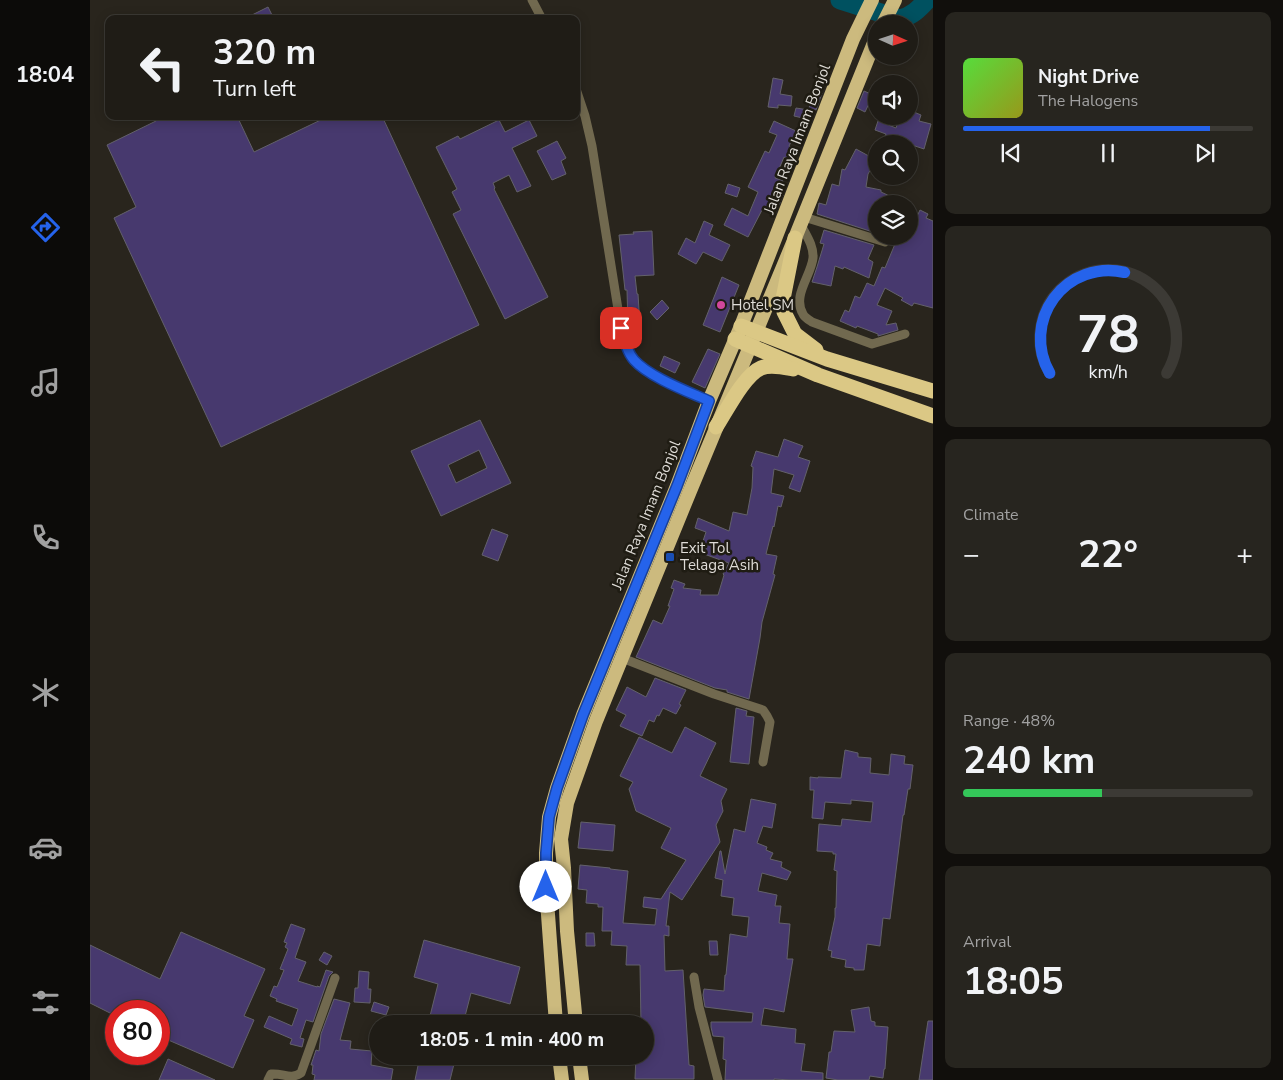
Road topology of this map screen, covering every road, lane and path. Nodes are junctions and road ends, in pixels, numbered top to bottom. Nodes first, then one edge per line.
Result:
1 (532, 0) edge
2 (872, 0) edge
3 (895, 0) edge
4 (540, 15) edge
5 (888, 15) edge
6 (868, 57) edge
7 (580, 101) edge
8 (800, 227) junction
9 (868, 239) edge
10 (738, 333) junction
11 (905, 334) dead end
12 (754, 339) junction
13 (827, 358) junction
14 (818, 375) junction
15 (933, 391) edge
16 (709, 401) junction
17 (933, 416) edge
18 (716, 428) junction
19 (622, 658) junction
20 (763, 762) dead end
21 (694, 977) dead end
22 (335, 978) dead end
23 (555, 1015) edge
24 (575, 1015) edge
25 (560, 1065) edge
26 (580, 1065) edge
27 (268, 1080) edge
28 (562, 1080) edge
29 (582, 1080) edge
30 (718, 1080) edge

1 - 4 street
2 - 10 highway, Jalan Raya Imam Bonjol
3 - 5 highway
6 - 8 highway, Jalan Raya Imam Bonjol
7 - 16 street
8 - 9 street
8 - 11 street
8 - 12 highway, Jalan Raya Imam Bonjol
8 - 13 highway
10 - 12 highway
10 - 16 highway, Jalan Raya Imam Bonjol
12 - 13 highway
12 - 14 highway
12 - 18 highway, Jalan Raya Imam Bonjol
13 - 15 highway
14 - 17 highway
14 - 18 highway
16 - 23 highway, Jalan Raya Imam Bonjol
18 - 19 highway, Jalan Raya Imam Bonjol
19 - 20 street
19 - 24 highway, Jalan Raya Imam Bonjol
21 - 30 street
22 - 27 street
25 - 28 highway
26 - 29 highway

